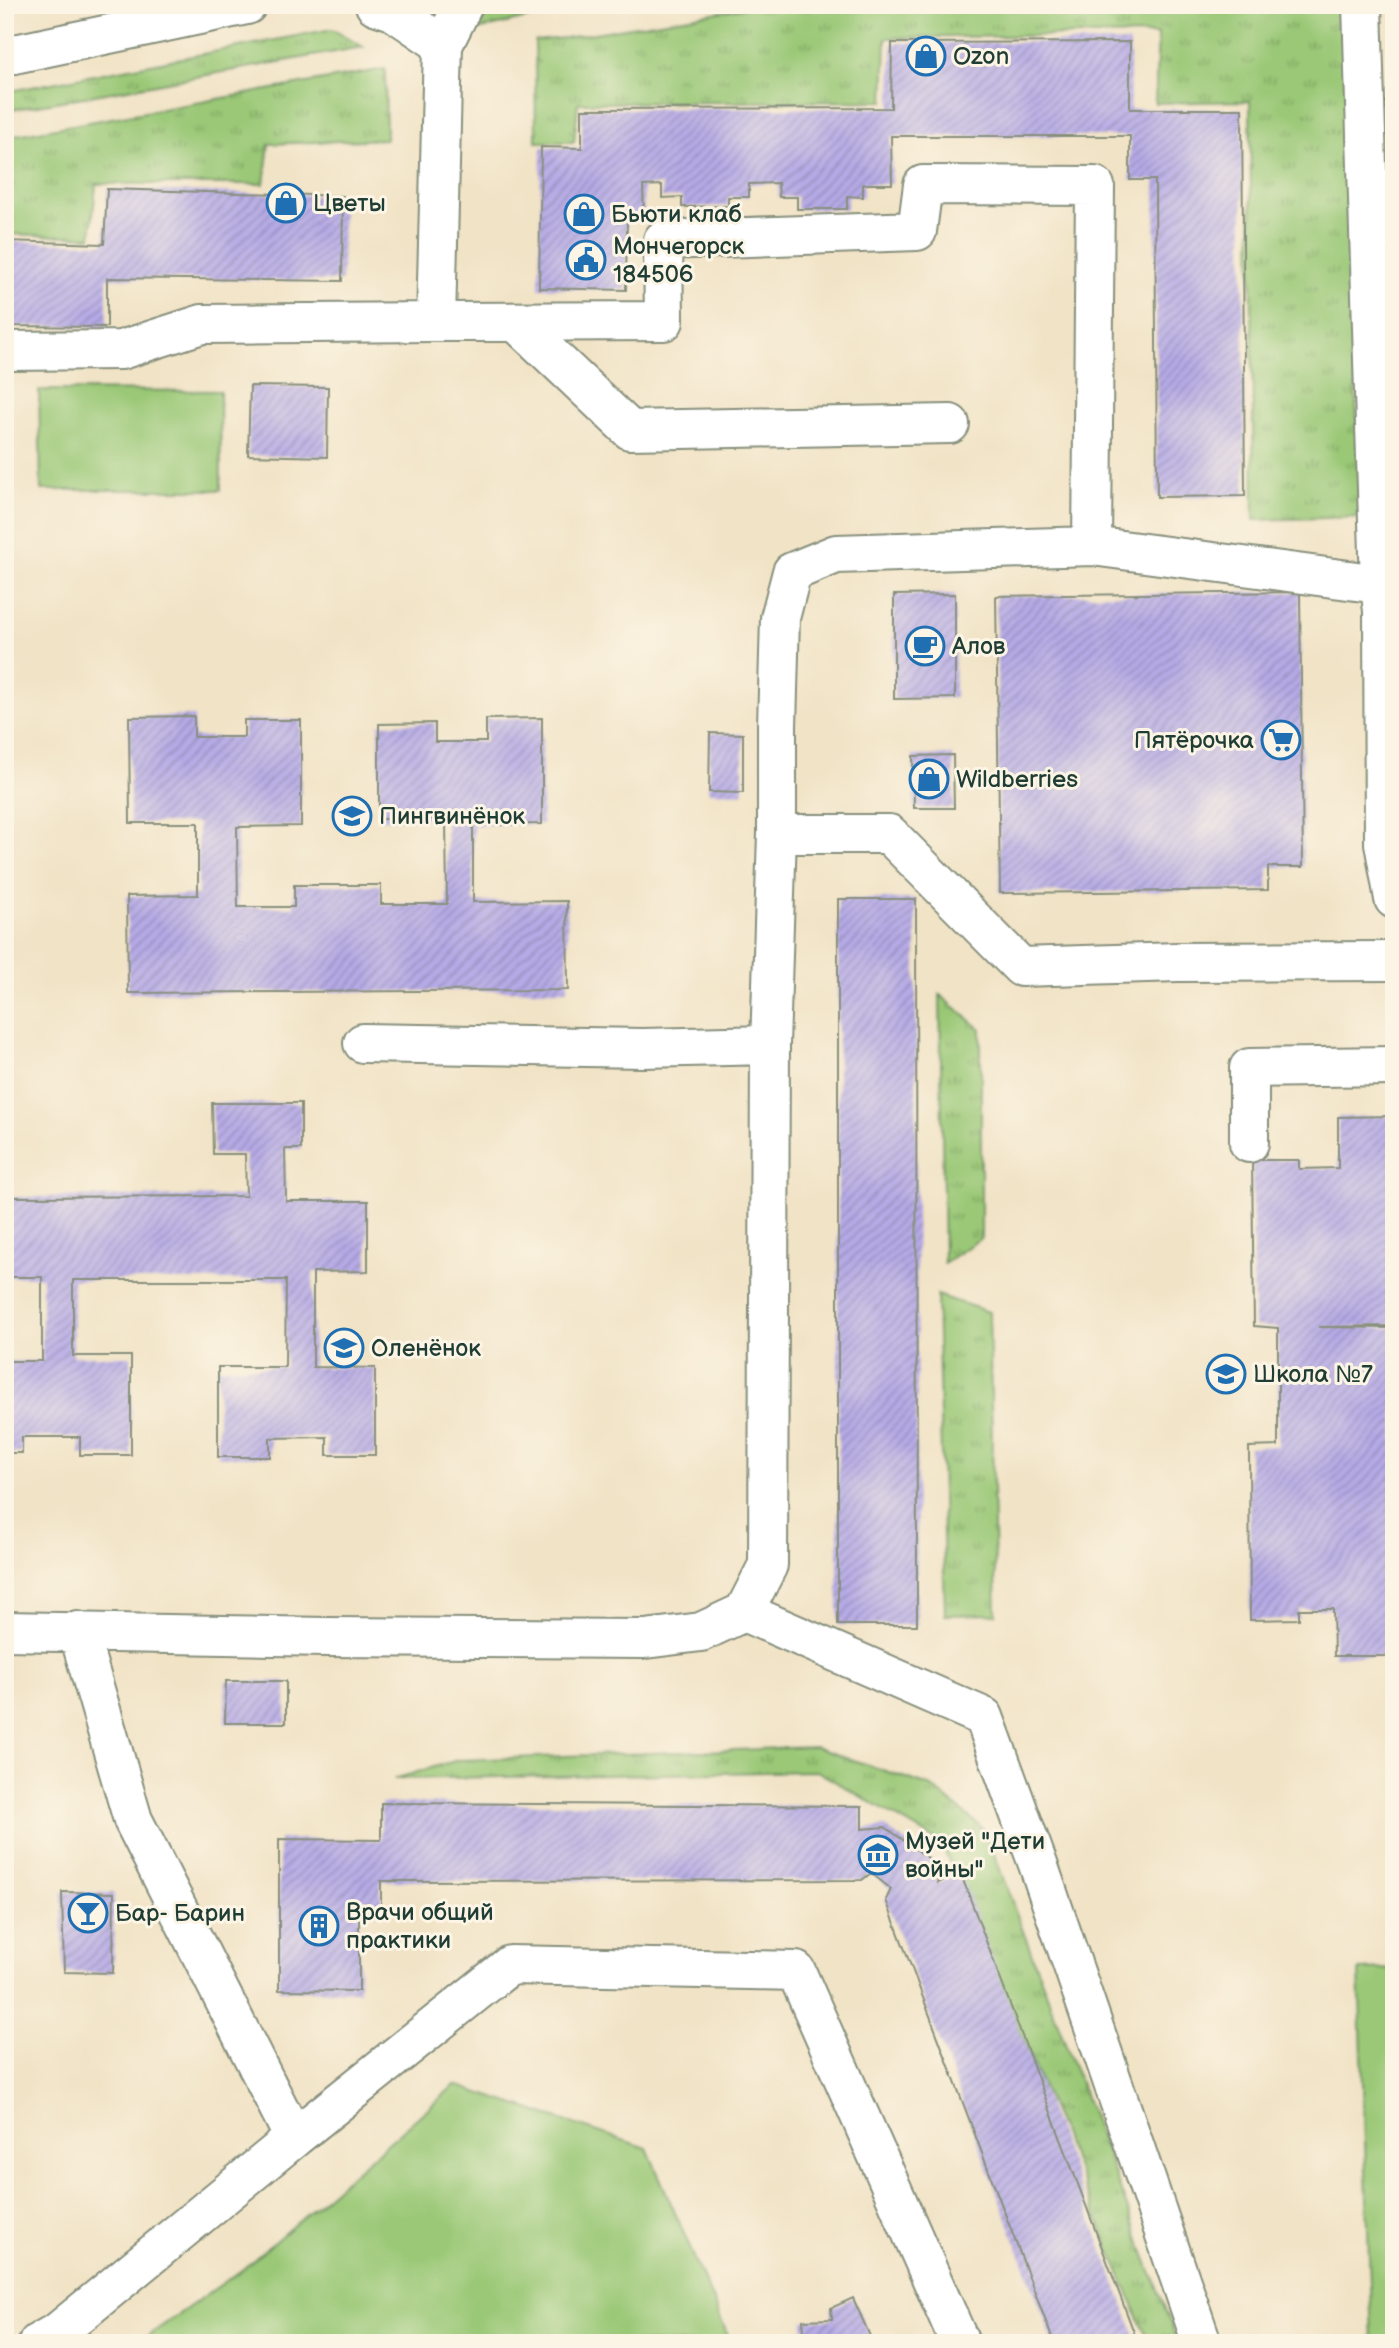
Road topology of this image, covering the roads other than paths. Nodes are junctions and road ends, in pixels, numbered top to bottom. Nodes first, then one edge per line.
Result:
1 (247, 5) edge
2 (375, 5) edge
3 (463, 5) edge
4 (1362, 5) edge
5 (443, 45) junction
6 (5, 56) edge
7 (436, 322) junction
8 (516, 322) junction
9 (5, 351) edge
10 (950, 424) dead end
11 (1092, 546) junction
12 (1387, 586) edge
13 (777, 834) junction
14 (1394, 899) edge
15 (1394, 961) edge
16 (363, 1043) dead end
17 (770, 1045) junction
18 (1394, 1066) edge
19 (1249, 1143) dead end
20 (744, 1612) junction
21 (5, 1631) edge
22 (78, 1631) junction
23 (294, 2138) junction
24 (38, 2343) edge
25 (960, 2343) edge
26 (1202, 2343) edge

1 - 6 main road
2 - 5 main road
3 - 5 main road
4 - 12 main road
5 - 7 main road
7 - 8 main road
7 - 9 main road
8 - 10 main road
8 - 11 main road
11 - 12 main road
11 - 13 main road
12 - 14 main road
13 - 15 main road
13 - 17 main road
16 - 17 main road
17 - 20 main road
18 - 19 main road
20 - 22 main road
20 - 26 main road
21 - 22 main road
22 - 23 main road
23 - 24 main road
23 - 25 main road

